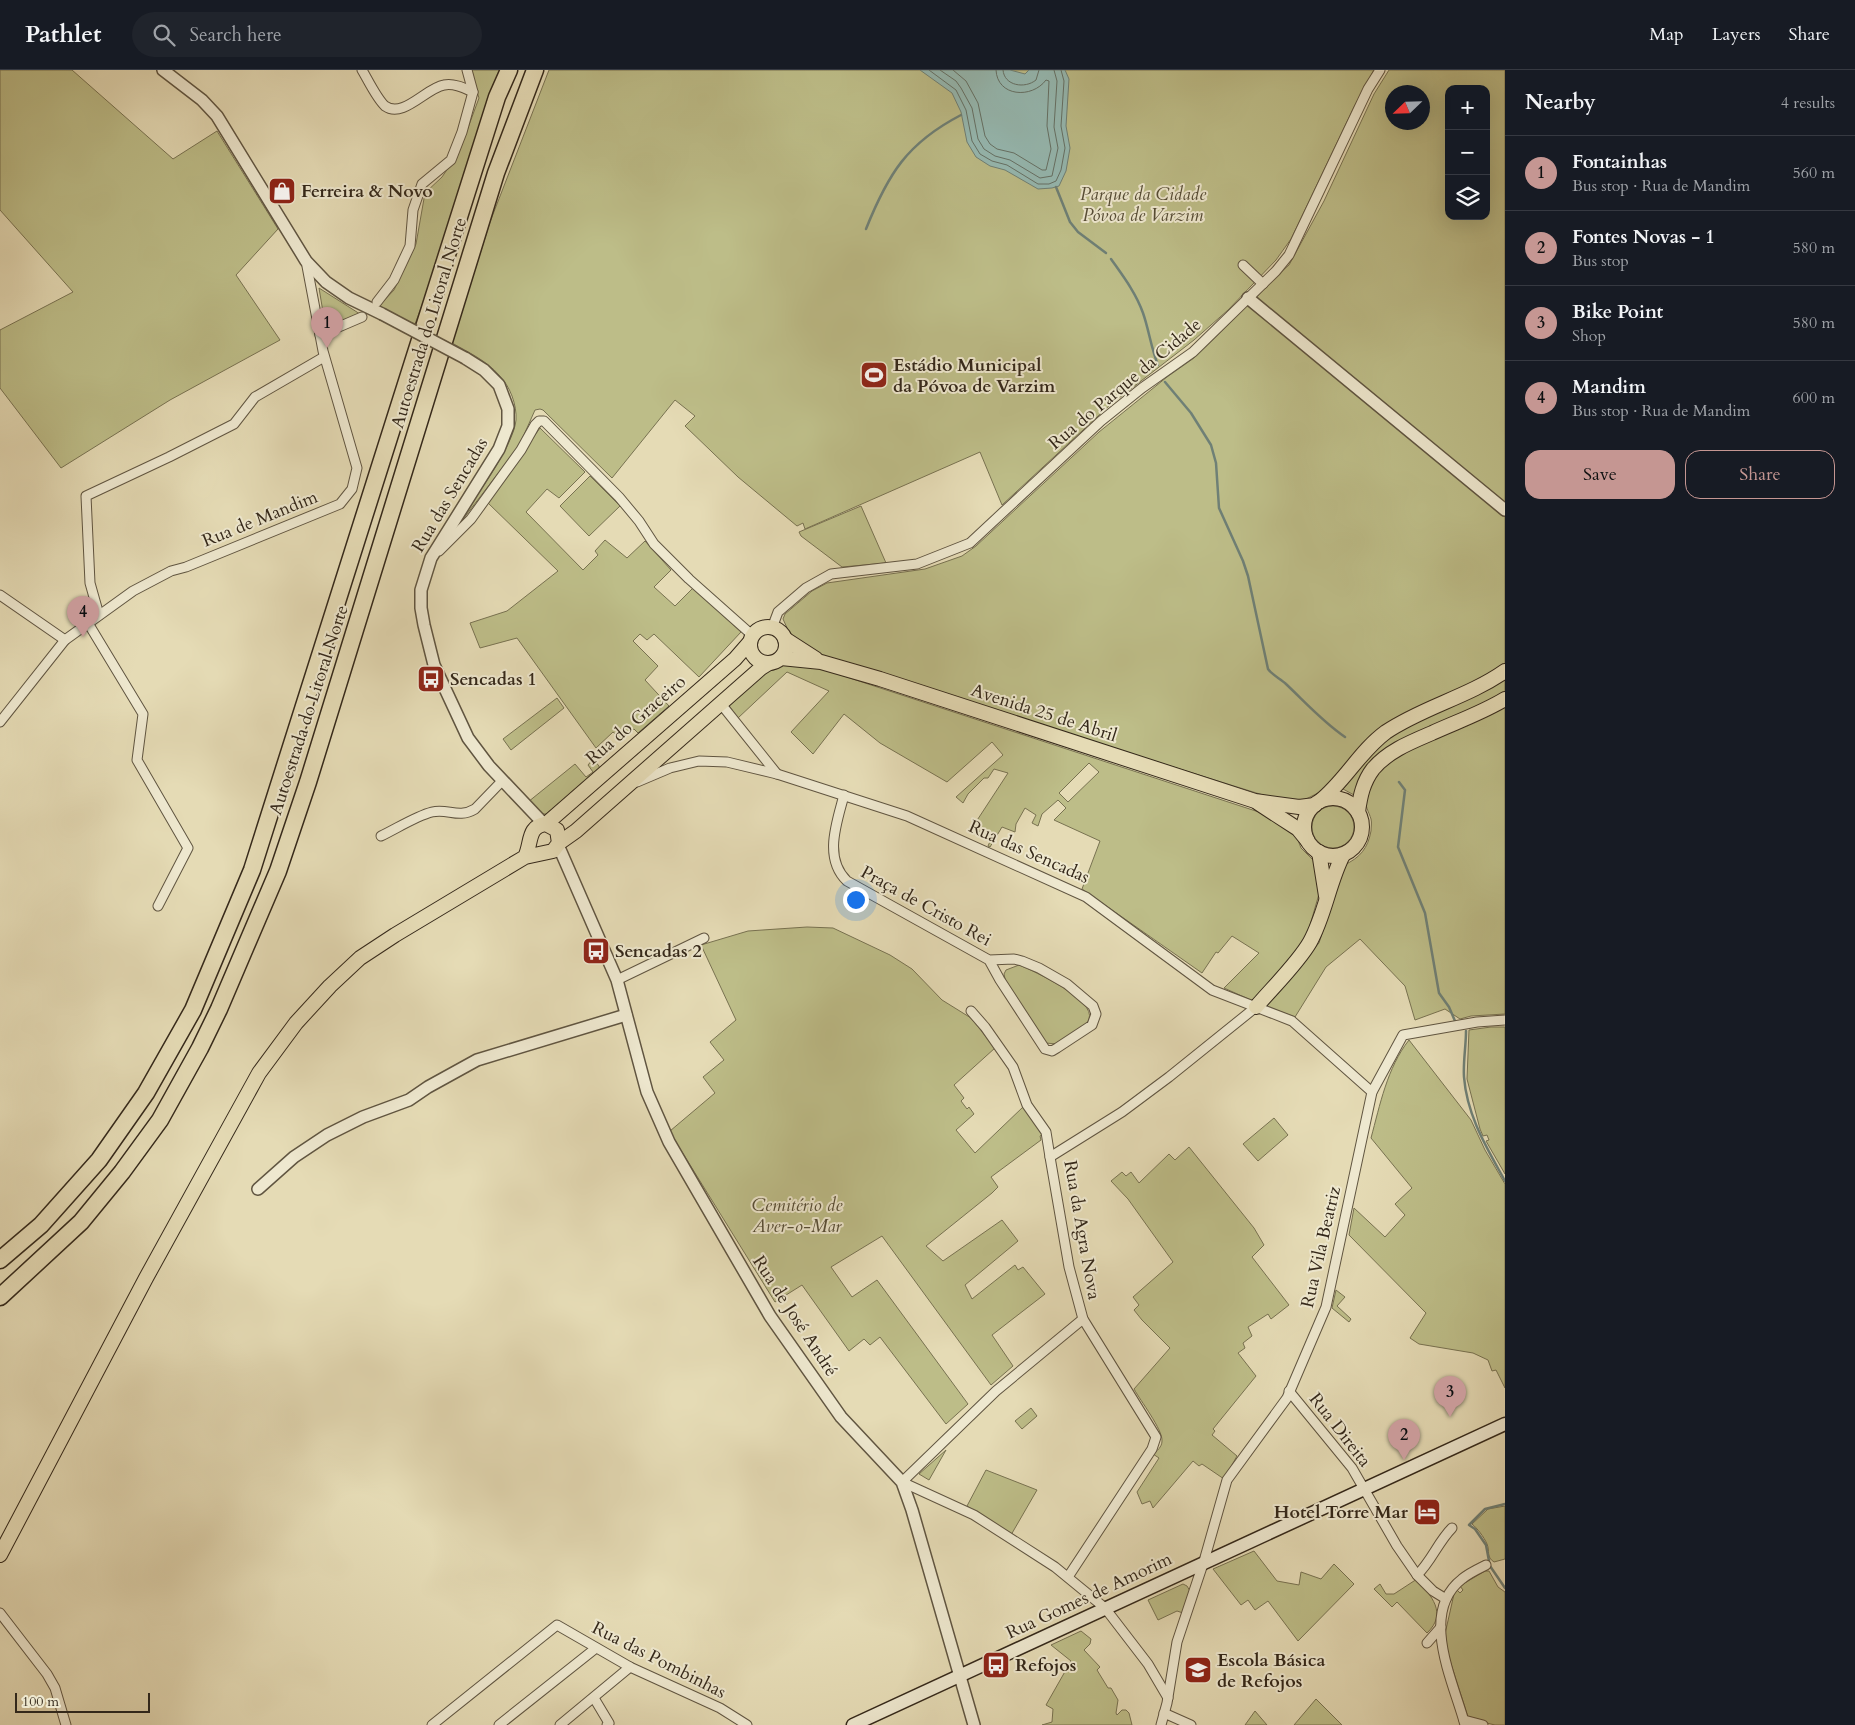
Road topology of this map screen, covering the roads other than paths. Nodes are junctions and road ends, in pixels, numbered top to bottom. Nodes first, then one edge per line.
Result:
1 (163, 70) edge
2 (362, 70) edge
3 (467, 70) edge
4 (508, 70) edge
5 (535, 70) edge
6 (1380, 70) edge
7 (473, 92) junction
8 (306, 261) junction
9 (1243, 265) dead end
10 (1262, 284) junction
11 (1248, 298) junction
12 (377, 302) dead end
13 (362, 317) dead end
14 (320, 335) junction
15 (324, 357) junction
16 (1505, 510) edge
17 (431, 558) junction
18 (0, 595) edge
19 (99, 615) junction
20 (88, 623) junction
21 (772, 628) junction
22 (751, 639) junction
23 (784, 639) junction
24 (65, 640) junction
25 (775, 661) junction
26 (821, 662) junction
27 (1505, 671) edge
28 (1505, 699) edge
29 (721, 704) junction
30 (0, 722) edge
31 (777, 774) junction
32 (502, 781) junction
33 (626, 786) junction
34 (578, 795) junction
35 (844, 795) junction
36 (1255, 801) junction
37 (1317, 803) junction
38 (1358, 812) junction
39 (596, 814) junction
40 (543, 821) junction
41 (381, 836) dead end
42 (1307, 840) junction
43 (530, 842) junction
44 (555, 850) junction
45 (1318, 852) junction
46 (1343, 855) junction
47 (524, 857) junction
48 (1326, 897) junction
49 (158, 906) dead end
50 (704, 938) dead end
51 (990, 960) junction
52 (617, 980) junction
53 (1256, 1007) junction
54 (971, 1011) dead end
55 (626, 1015) junction
56 (1505, 1020) edge
57 (1372, 1092) junction
58 (1050, 1157) junction
59 (258, 1189) dead end
60 (0, 1260) edge
61 (0, 1296) edge
62 (1083, 1319) junction
63 (1289, 1392) junction
64 (1505, 1424) edge
65 (902, 1482) junction
66 (1363, 1489) junction
67 (1452, 1528) dead end
68 (0, 1555) edge
69 (1204, 1561) junction
70 (1486, 1566) dead end
71 (1417, 1575) junction
72 (1068, 1577) junction
73 (1446, 1599) junction
74 (1105, 1608) junction
75 (0, 1613) edge
76 (1441, 1627) junction
77 (1427, 1643) dead end
78 (596, 1648) junction
79 (630, 1667) junction
80 (959, 1675) junction
81 (594, 1698) junction
82 (1168, 1698) junction
83 (1164, 1713) junction
84 (1464, 1723) edge
85 (66, 1725) edge
86 (432, 1725) edge
87 (499, 1725) edge
88 (560, 1725) edge
89 (607, 1725) edge
90 (747, 1725) edge
91 (853, 1725) edge
92 (974, 1725) edge
93 (1161, 1725) edge
94 (1191, 1725) edge
95 (1483, 1725) edge

1 - 8 street, Rua das Sencadas
2 - 7 street
3 - 7 street
4 - 60 highway, Autoestrada do Litoral Norte
5 - 61 highway, Autoestrada do Litoral Norte
6 - 10 street, Rua do Parque da Cidade
7 - 12 street
8 - 14 street, Rua de Mandim
8 - 17 street, Rua das Sencadas, bridge
9 - 10 street
10 - 11 street, Rua do Parque da Cidade
11 - 16 street
11 - 21 street, Rua do Parque da Cidade
13 - 14 street
14 - 15 street, Rua de Mandim
15 - 19 street
15 - 19 street, Rua de Mandim
17 - 22 street
17 - 32 street, Rua das Sencadas
18 - 24 street
19 - 20 street, Rua de Mandim
20 - 24 street, Rua de Mandim
20 - 49 street
21 - 22 main road
21 - 23 main road, Avenida 25 de Abril
22 - 25 main road
22 - 34 main road, Rua do Graceiro
23 - 25 main road
23 - 26 main road, Avenida 25 de Abril
24 - 30 street, Rua de Mandim
25 - 26 main road, Avenida 25 de Abril
25 - 29 main road
26 - 36 main road, Avenida 25 de Abril
27 - 37 main road
28 - 38 main road
29 - 31 street
29 - 33 main road
31 - 33 street, Rua das Sencadas
31 - 35 street, Rua das Sencadas
32 - 40 street, Rua das Sencadas
32 - 41 street
33 - 39 main road
34 - 39 main road
34 - 40 main road, Rua do Graceiro
35 - 51 street, Praça de Cristo Rei
35 - 53 street, Rua das Sencadas
36 - 37 main road, Avenida 25 de Abril
36 - 42 main road, Avenida 25 de Abril
37 - 38 main road, Avenida 25 de Abril
37 - 42 main road
38 - 46 main road
39 - 44 main road
40 - 43 main road
40 - 44 main road
42 - 45 main road, Avenida 25 de Abril
43 - 44 main road
43 - 47 main road
44 - 47 main road
44 - 52 street, Rua de José André
45 - 46 main road
45 - 48 main road
46 - 48 main road
47 - 68 main road
48 - 53 main road
50 - 52 street
51 - 51 street, Praça de Cristo Rei
52 - 55 street, Rua de José André
53 - 57 street, Rua das Sencadas
53 - 58 street, Rua da Agra Nova
54 - 58 street
55 - 59 street
55 - 65 street, Rua de José André
56 - 57 street, Rua Vila Beatriz
57 - 63 street, Rua Vila Beatriz
58 - 62 street, Rua da Agra Nova
62 - 65 street, Rua da Agra Nova
62 - 72 street
63 - 66 street, Rua Direita
63 - 69 street, Rua Vila Beatriz
64 - 66 main road, Rua Gomes de Amorim
65 - 72 street
65 - 80 street, Rua de José André
66 - 69 main road, Rua Gomes de Amorim
66 - 71 street, Rua Direita
67 - 71 street
69 - 74 main road, Rua Gomes de Amorim
69 - 82 street, Rua Gomes de Amorim
70 - 73 street
71 - 73 street, Rua Direita
72 - 74 street
73 - 76 street
74 - 80 main road, Rua Gomes de Amorim
74 - 82 street
75 - 85 street
76 - 77 street
76 - 84 street
78 - 79 street, Rua das Pombinhas
78 - 86 street, Rua das Pombinhas
78 - 87 street
79 - 81 street
79 - 90 street, Rua das Pombinhas
80 - 91 main road, Rua Gomes de Amorim
80 - 92 street, Rua de José André
81 - 88 street
81 - 89 street
82 - 83 street, Rua Gomes de Amorim
83 - 93 street, Rua Gomes de Amorim
83 - 94 street
84 - 95 street

